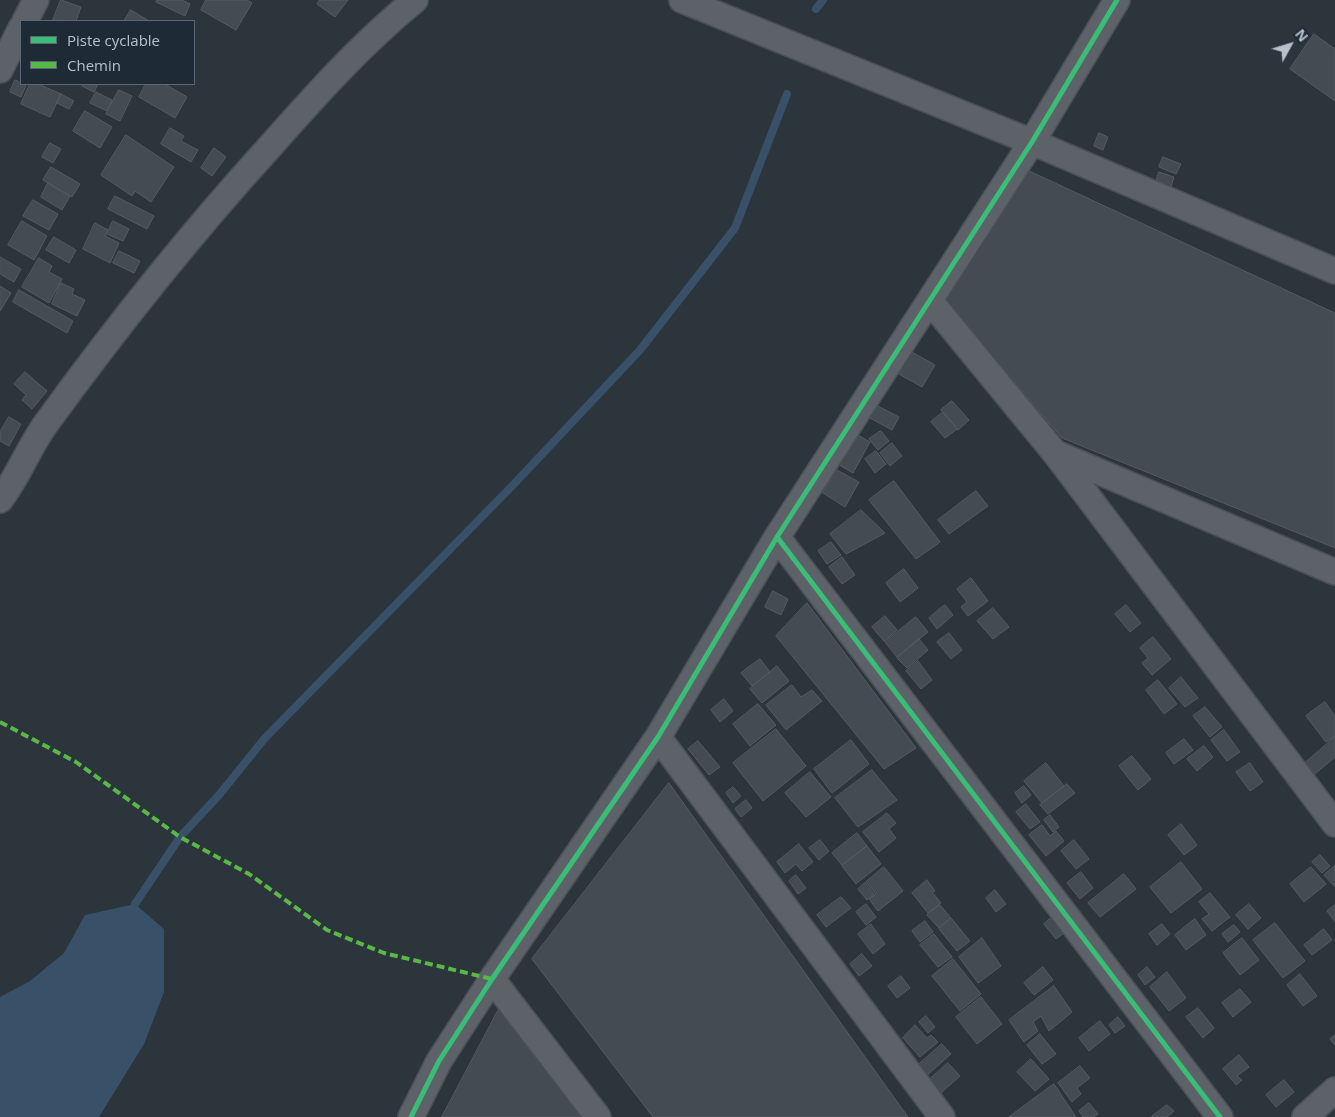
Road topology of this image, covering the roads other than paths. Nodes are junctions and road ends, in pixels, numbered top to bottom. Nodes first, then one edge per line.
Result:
1 (36, 0) edge
2 (415, 0) edge
3 (682, 0) edge
4 (1117, 0) edge
5 (26, 20) edge
6 (20, 30) edge
7 (0, 70) edge
8 (1032, 142) junction
9 (1335, 271) edge
10 (930, 301) junction
11 (1055, 453) junction
12 (0, 500) edge
13 (778, 537) junction
14 (1335, 572) edge
15 (658, 737) junction
16 (1335, 824) edge
17 (492, 979) junction
18 (1335, 1090) edge
19 (411, 1117) edge
20 (598, 1117) edge
21 (942, 1117) edge
22 (1220, 1117) edge
23 (1305, 1117) edge

1 - 5 street
2 - 12 street
3 - 8 street
4 - 8 street
6 - 7 street
8 - 9 street
8 - 10 street
10 - 11 street
10 - 13 street
11 - 14 street
11 - 16 street
13 - 15 street
13 - 22 street
15 - 17 street
15 - 21 street
17 - 19 street
17 - 20 street
18 - 23 street

